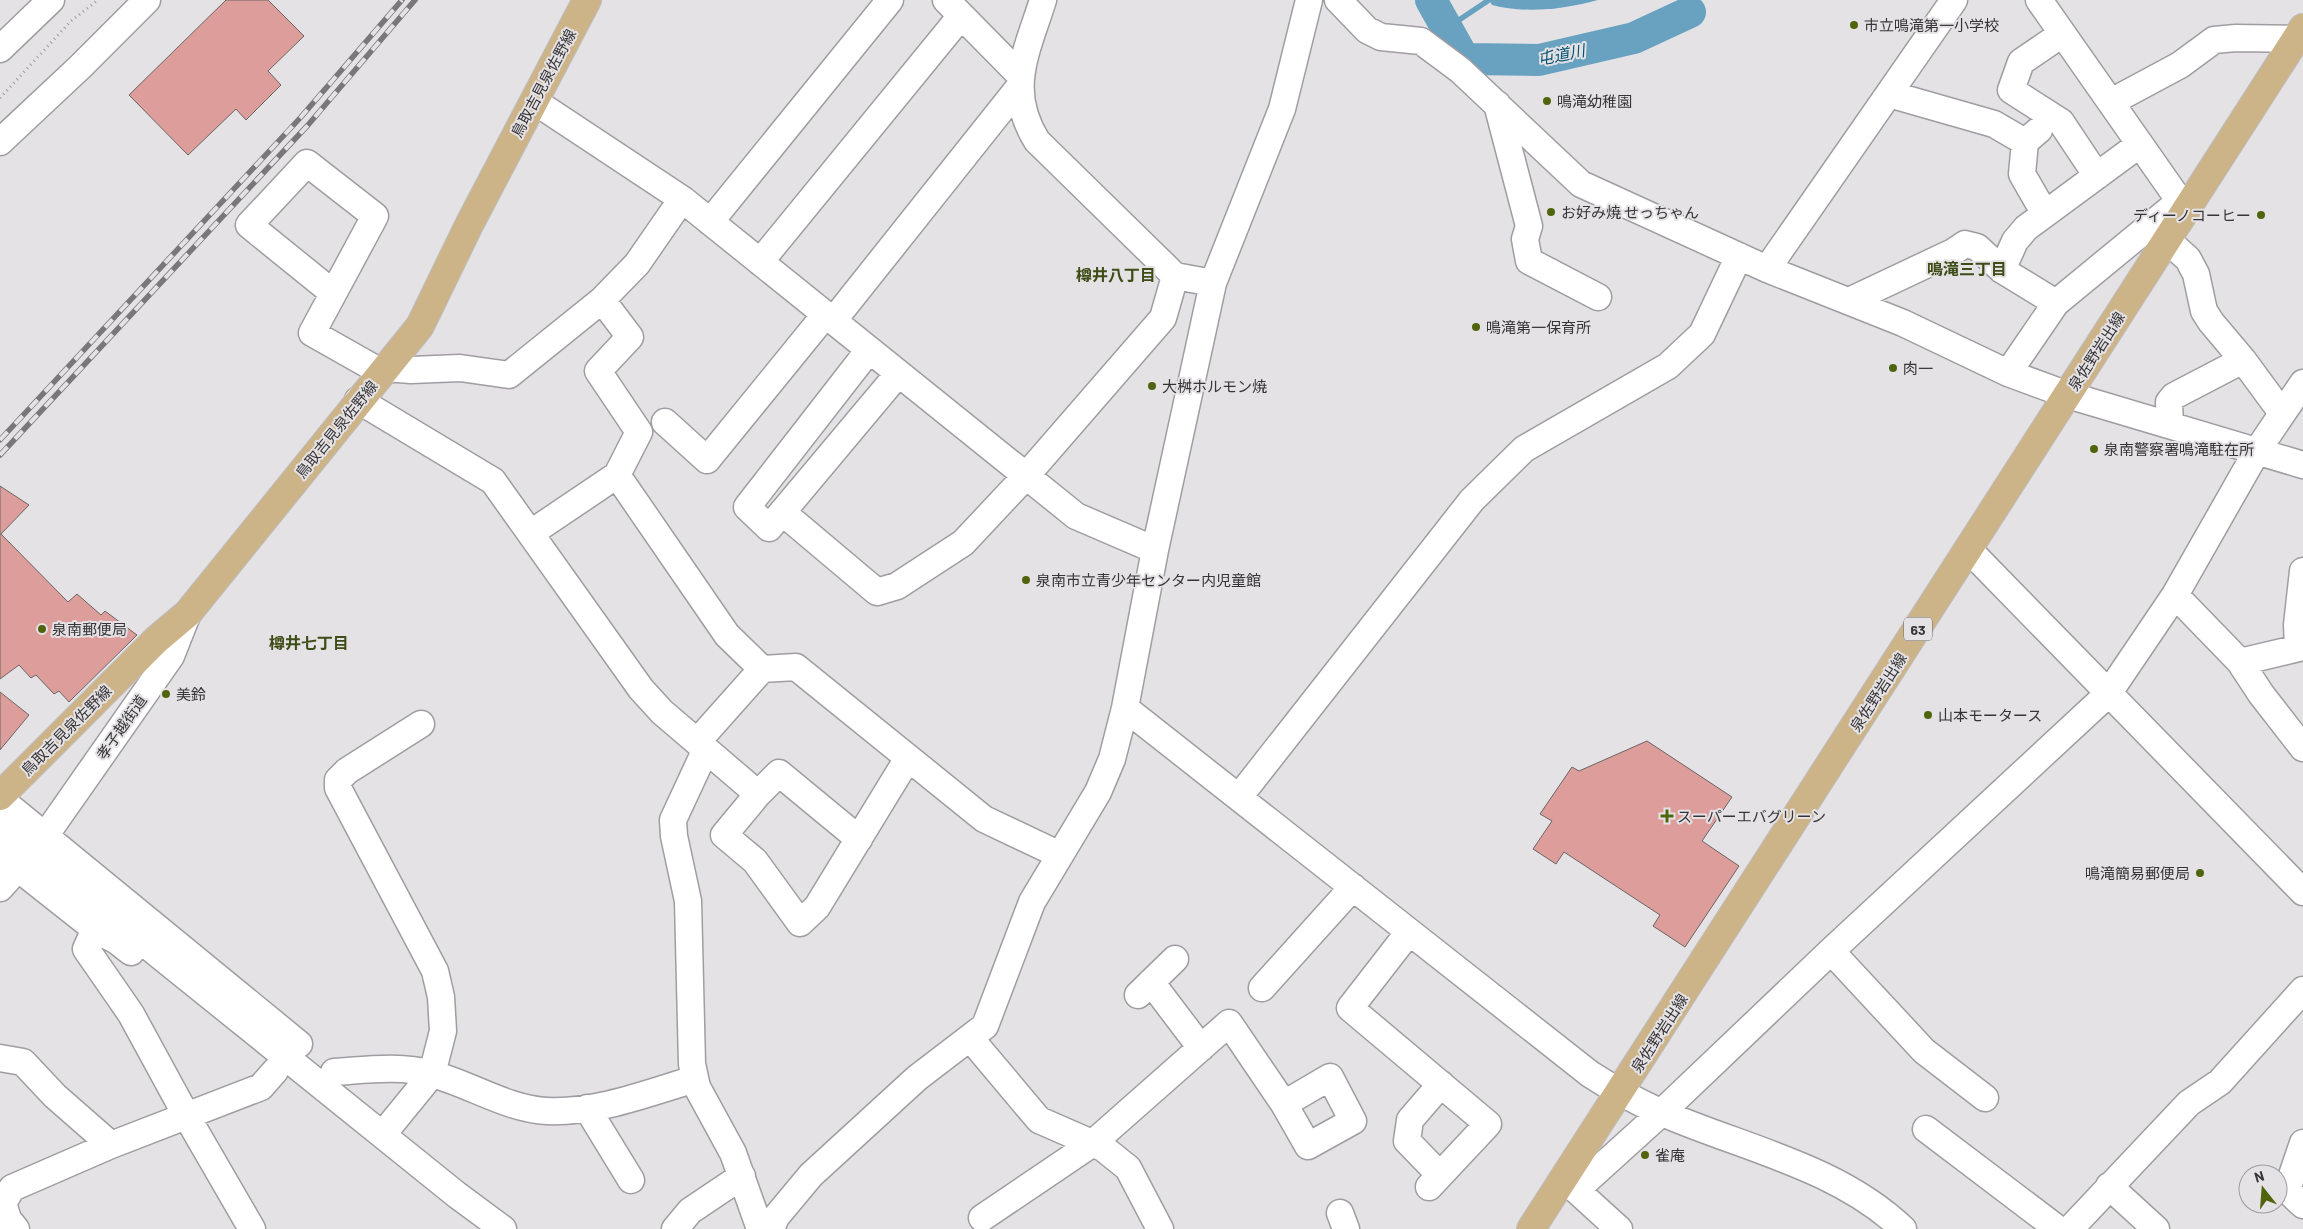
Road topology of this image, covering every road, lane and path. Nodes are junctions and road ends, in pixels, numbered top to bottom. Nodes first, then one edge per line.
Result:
1 (51, 0) edge
2 (98, 0) edge
3 (147, 0) edge
4 (587, 0) edge
5 (890, 0) edge
6 (1043, 0) edge
7 (1310, 0) edge
8 (1338, 0) edge
9 (1954, 0) edge
10 (2039, 0) edge
11 (954, 8) edge
12 (2062, 34) junction
13 (2299, 34) edge
14 (0, 50) edge
15 (1020, 80) junction
16 (1889, 94) junction
17 (0, 98) edge
18 (534, 101) junction
19 (2110, 102) junction
20 (1497, 104) junction
21 (2056, 118) junction
22 (0, 142) edge
23 (2025, 142) junction
24 (2140, 144) junction
25 (2098, 176) junction
26 (682, 199) junction
27 (2183, 205) junction
28 (2045, 214) junction
29 (710, 222) junction
30 (2167, 240) junction
31 (1739, 256) junction
32 (760, 262) junction
33 (1767, 269) junction
34 (2002, 270) junction
35 (1175, 276) junction
36 (1214, 283) junction
37 (333, 293) junction
38 (1598, 298) dead end
39 (602, 300) junction
40 (1849, 302) junction
41 (2056, 303) junction
42 (829, 318) junction
43 (869, 350) junction
44 (2243, 360) junction
45 (383, 370) junction
46 (2008, 373) junction
47 (898, 374) junction
48 (2303, 383) edge
49 (2068, 395) junction
50 (358, 400) junction
51 (2282, 413) junction
52 (665, 422) dead end
53 (2170, 425) junction
54 (2257, 451) junction
55 (2303, 466) edge
56 (617, 475) junction
57 (1025, 477) junction
58 (782, 512) junction
59 (531, 533) junction
60 (1155, 550) junction
61 (1969, 550) junction
62 (2303, 571) edge
63 (2175, 595) junction
64 (188, 613) junction
65 (2300, 648) edge
66 (2240, 662) junction
67 (762, 669) junction
68 (2108, 694) junction
69 (1125, 708) junction
70 (421, 724) dead end
71 (701, 746) junction
72 (2303, 748) edge
73 (908, 758) junction
74 (758, 794) junction
75 (0, 798) edge
76 (1239, 798) junction
77 (0, 827) edge
78 (44, 836) junction
79 (859, 839) junction
80 (1060, 854) junction
81 (9, 861) edge
82 (1352, 887) junction
83 (0, 888) edge
84 (2303, 892) edge
85 (94, 929) junction
86 (1409, 932) junction
87 (1831, 951) junction
88 (1175, 959) dead end
89 (1262, 988) dead end
90 (2303, 990) edge
91 (970, 1038) junction
92 (1201, 1048) junction
93 (0, 1058) edge
94 (275, 1071) junction
95 (334, 1072) junction
96 (432, 1074) junction
97 (695, 1079) junction
98 (1441, 1084) junction
99 (1620, 1093) junction
100 (1984, 1098) dead end
101 (1284, 1104) dead end
102 (587, 1108) junction
103 (1661, 1113) junction
104 (186, 1115) junction
105 (1926, 1129) dead end
106 (383, 1134) junction
107 (1093, 1143) junction
108 (2303, 1143) edge
109 (111, 1145) junction
110 (742, 1176) junction
111 (631, 1180) dead end
112 (1570, 1184) junction
113 (2109, 1186) junction
114 (2303, 1205) edge
115 (982, 1218) dead end
116 (1889, 1225) edge
117 (16, 1229) edge
118 (252, 1229) edge
119 (502, 1229) edge
120 (674, 1229) edge
121 (760, 1229) edge
122 (772, 1229) edge
123 (1160, 1229) edge
124 (1531, 1229) edge
125 (1620, 1229) edge
126 (2058, 1229) edge
127 (2070, 1229) edge
128 (2156, 1229) edge

1 - 14 street
2 - 17 path
3 - 22 street
4 - 18 main road, 鳥取吉見泉佐野線
5 - 29 street
6 - 15 street
7 - 36 street
8 - 20 street
9 - 16 street
10 - 12 street
11 - 15 street
11 - 32 street
12 - 19 street
12 - 21 street
13 - 19 street
13 - 27 main road, 泉佐野岩出線 / 63
15 - 35 street
15 - 42 street
16 - 23 street
16 - 33 street
18 - 26 street
18 - 45 main road, 鳥取吉見泉佐野線
19 - 24 street
20 - 31 street
20 - 38 street
21 - 23 street
21 - 25 street
23 - 28 street
24 - 25 street
24 - 27 street
25 - 28 street
26 - 29 street
26 - 39 street
27 - 30 main road, 泉佐野岩出線 / 63
27 - 41 street
28 - 34 street
29 - 32 street
30 - 44 street
30 - 49 main road, 泉佐野岩出線 / 63
31 - 33 street
31 - 76 street
32 - 42 street
33 - 40 street
34 - 40 street
34 - 41 street
35 - 36 street
35 - 57 street
36 - 60 street
37 - 37 street
37 - 45 street
39 - 45 street
39 - 56 street
40 - 46 street
41 - 46 street
42 - 43 street
42 - 52 street
43 - 47 street
43 - 58 street
44 - 51 street
44 - 53 street
45 - 50 main road, 鳥取吉見泉佐野線
46 - 49 street
47 - 57 street
47 - 58 street
48 - 51 street
49 - 53 street
49 - 61 main road, 泉佐野岩出線 / 63
50 - 59 street
50 - 64 main road, 鳥取吉見泉佐野線
51 - 54 street
53 - 54 street
54 - 55 street
54 - 63 street
56 - 59 street
56 - 67 street
57 - 58 street
57 - 60 street
59 - 71 street
60 - 69 street
61 - 68 street
61 - 99 main road, 泉佐野岩出線 / 63
62 - 65 street
63 - 66 street
63 - 68 street
64 - 75 main road, 鳥取吉見泉佐野線
64 - 78 street, 孝子越街道
65 - 66 street
66 - 72 street
67 - 71 street
67 - 73 street
68 - 84 street
68 - 87 street
69 - 76 street
69 - 80 street
70 - 96 street
71 - 74 street
71 - 97 street
73 - 79 street
73 - 80 street
74 - 79 street
74 - 79 street
75 - 78 street
76 - 82 street
77 - 106 street
78 - 95 street
80 - 91 street
81 - 83 street
81 - 85 street
82 - 86 street
82 - 89 street
85 - 94 street
85 - 104 street
86 - 98 street
86 - 99 street
87 - 100 street
87 - 103 street
88 - 92 street
90 - 113 street
91 - 107 street
91 - 122 street
92 - 101 street
92 - 107 street
93 - 109 street
94 - 104 street
94 - 106 street
95 - 96 street
95 - 106 street
96 - 102 street
96 - 106 street
97 - 102 street
97 - 110 street
98 - 98 street
99 - 103 street
99 - 112 main road, 泉佐野岩出線 / 63
102 - 111 street
103 - 112 street
103 - 116 street
104 - 109 street
104 - 118 street
105 - 126 street
106 - 119 street
107 - 115 street
107 - 123 street
108 - 114 street
109 - 117 street
110 - 120 street
110 - 121 street
112 - 124 main road, 泉佐野岩出線 / 63
112 - 125 street
113 - 127 street
113 - 128 street

